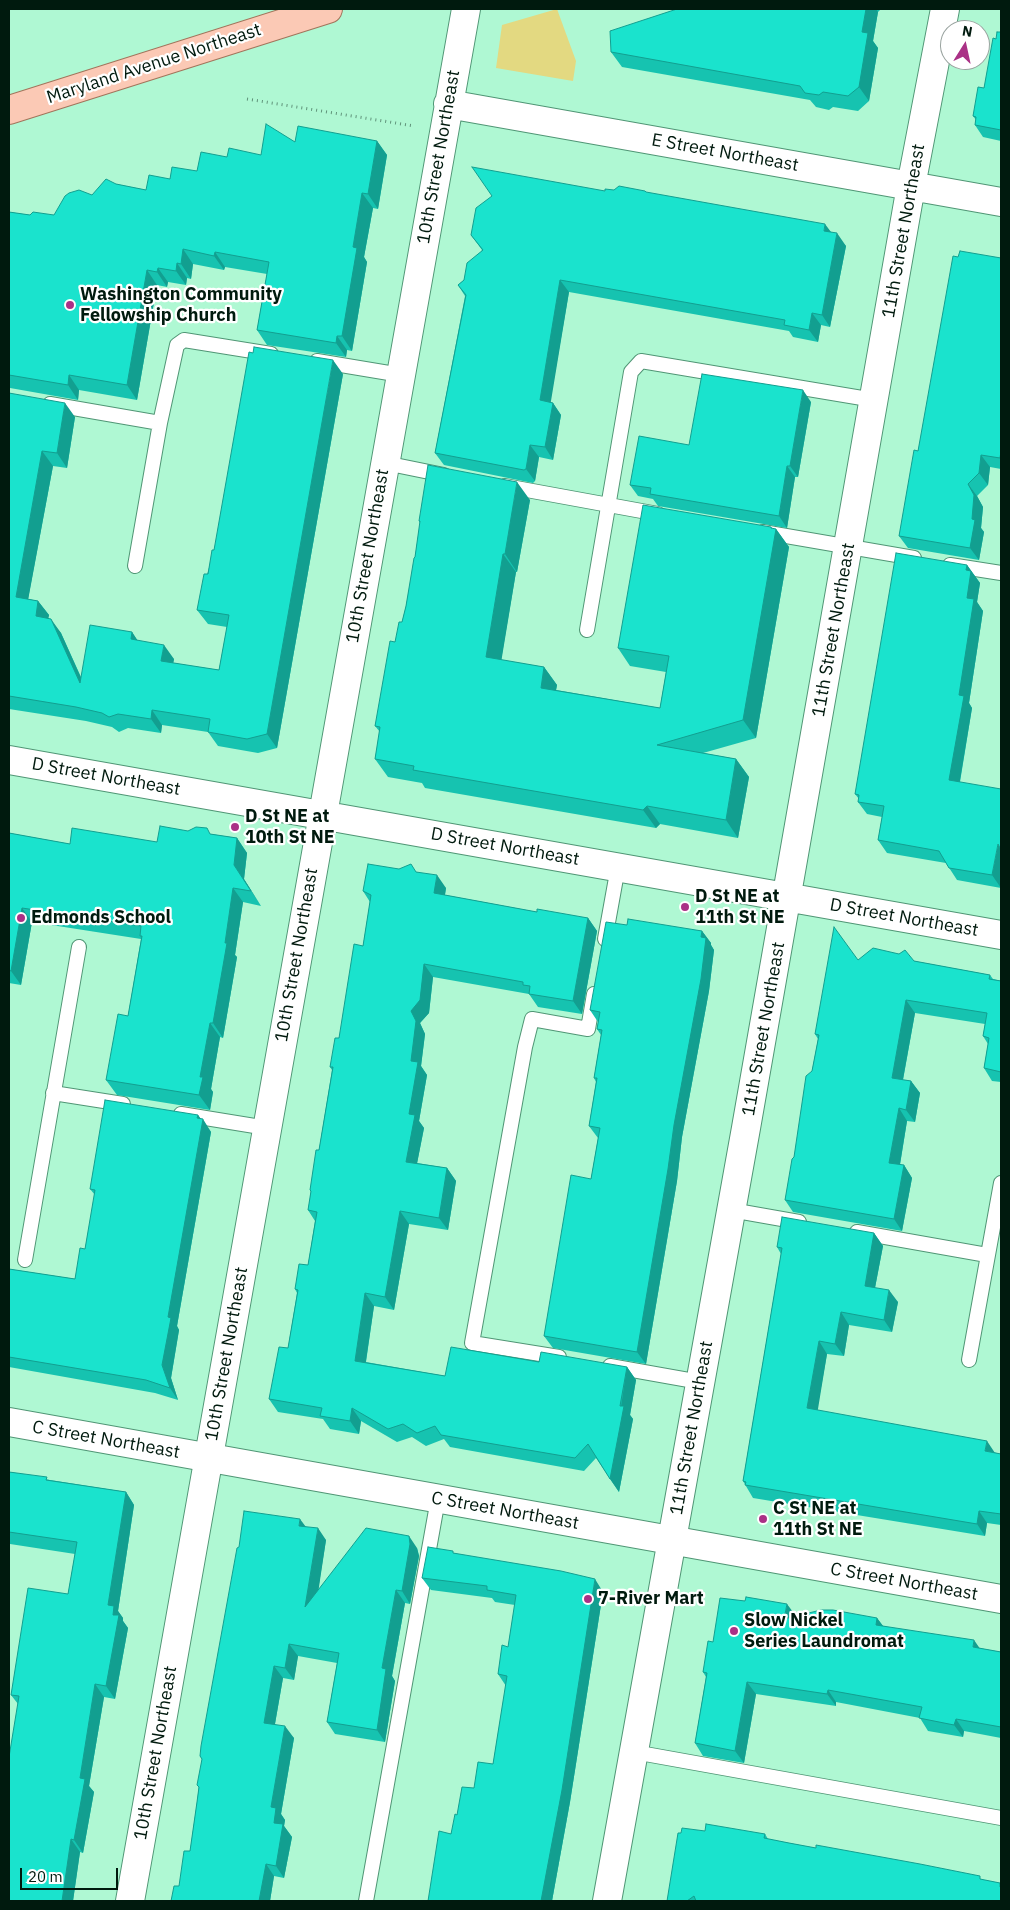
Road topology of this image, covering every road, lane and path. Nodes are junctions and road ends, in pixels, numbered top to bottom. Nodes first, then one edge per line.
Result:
1 (328, 9) edge
2 (466, 9) edge
3 (945, 9) edge
4 (247, 99) dead end
5 (448, 104) junction
6 (9, 110) edge
7 (414, 126) dead end
8 (911, 186) junction
9 (1001, 202) edge
10 (281, 355) edge
11 (300, 358) edge
12 (401, 375) junction
13 (874, 400) junction
14 (37, 402) edge
15 (160, 423) junction
16 (385, 464) junction
17 (455, 477) edge
18 (494, 484) edge
19 (608, 506) junction
20 (675, 517) edge
21 (752, 530) edge
22 (848, 547) junction
23 (135, 566) dead end
24 (1001, 573) edge
25 (587, 630) dead end
26 (9, 760) edge
27 (322, 815) junction
28 (618, 867) junction
29 (787, 898) junction
30 (1001, 935) edge
31 (78, 947) dead end
32 (602, 953) edge
33 (597, 982) edge
34 (53, 1093) junction
35 (132, 1106) edge
36 (171, 1112) edge
37 (266, 1128) junction
38 (1001, 1183) edge
39 (731, 1210) junction
40 (814, 1224) edge
41 (843, 1230) edge
42 (988, 1255) junction
43 (25, 1260) dead end
44 (569, 1359) edge
45 (969, 1360) dead end
46 (598, 1364) edge
47 (700, 1382) junction
48 (9, 1422) edge
49 (208, 1458) junction
50 (438, 1499) junction
51 (672, 1542) junction
52 (1001, 1599) edge
53 (634, 1752) junction
54 (1001, 1818) edge
55 (130, 1901) edge
56 (366, 1901) edge
57 (607, 1901) edge

1 - 6 main road, Maryland Avenue Northeast
2 - 5 street, 10th Street Northeast
3 - 8 street, 11th Street Northeast
4 - 7 path
5 - 8 street, E Street Northeast
5 - 12 street, 10th Street Northeast
8 - 9 street, E Street Northeast
8 - 13 street, 11th Street Northeast
10 - 15 lane
11 - 12 lane
12 - 16 street, 10th Street Northeast
13 - 19 lane
13 - 22 street, 11th Street Northeast
14 - 15 lane
15 - 23 lane
16 - 17 lane
16 - 27 street, 10th Street Northeast
18 - 19 lane
19 - 20 lane
19 - 25 lane
21 - 22 lane
22 - 24 lane
22 - 29 street, 11th Street Northeast
26 - 27 street, D Street Northeast
27 - 28 street, D Street Northeast
27 - 37 street, 10th Street Northeast
28 - 29 street, D Street Northeast
28 - 32 lane
29 - 30 street, D Street Northeast
29 - 39 street, 11th Street Northeast
31 - 34 lane
33 - 44 lane
34 - 35 lane
34 - 43 lane
36 - 37 lane
37 - 49 street, 10th Street Northeast
38 - 42 lane
39 - 40 lane
39 - 47 street, 11th Street Northeast
41 - 42 lane
42 - 45 lane
46 - 47 lane
47 - 51 street, 11th Street Northeast
48 - 49 street, C Street Northeast
49 - 50 street, C Street Northeast
49 - 55 street, 10th Street Northeast
50 - 51 street, C Street Northeast
50 - 56 lane
51 - 52 street, C Street Northeast
51 - 53 street, 11th Street Northeast
53 - 54 lane
53 - 57 street, 11th Street Northeast

